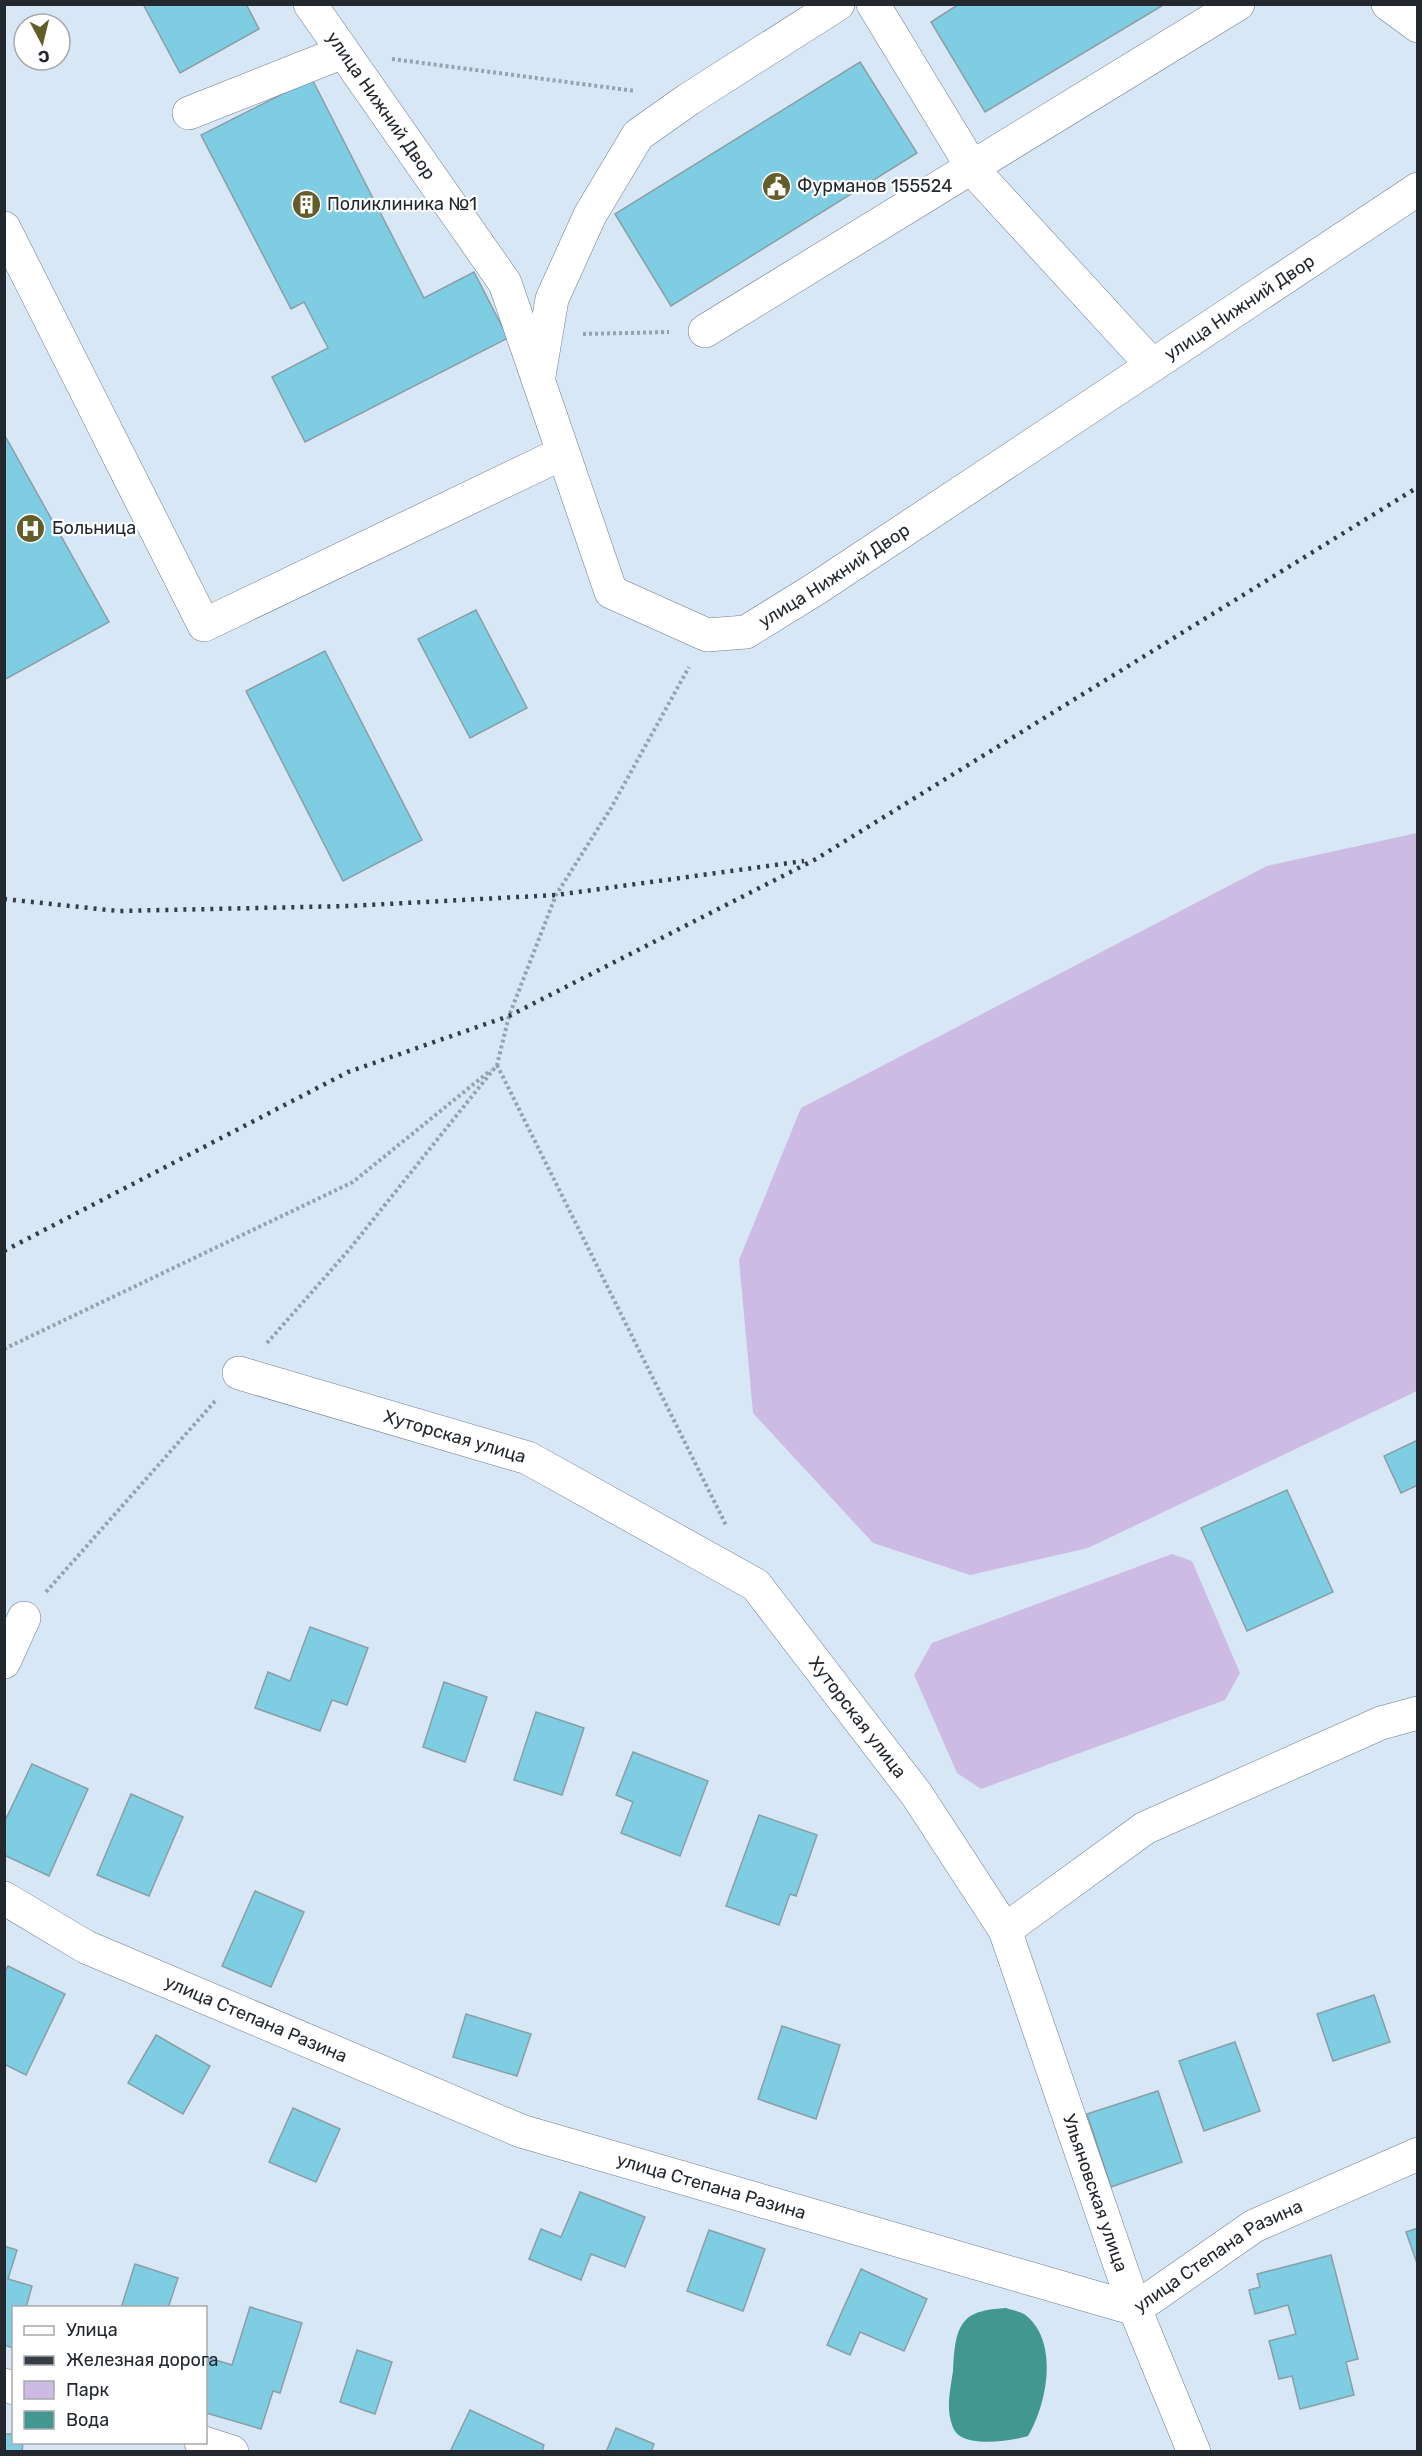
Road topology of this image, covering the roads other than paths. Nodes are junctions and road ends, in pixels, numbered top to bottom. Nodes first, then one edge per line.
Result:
1 (310, 4) edge
2 (837, 4) edge
3 (873, 4) edge
4 (1238, 4) edge
5 (1388, 4) edge
6 (1418, 26) edge
7 (343, 52) junction
8 (189, 113) dead end
9 (973, 168) junction
10 (1418, 189) edge
11 (4, 228) edge
12 (705, 331) road end
13 (1152, 365) junction
14 (538, 381) junction
15 (563, 453) junction
16 (240, 1373) road end
17 (24, 1618) road end
18 (4, 1662) edge
19 (1418, 1713) edge
20 (4, 1898) edge
21 (1005, 1930) junction
22 (1418, 2154) edge
23 (1135, 2309) junction
24 (207, 2444) edge
25 (232, 2451) edge
26 (1194, 2451) edge

1 - 7 street, улица Нижний Двор
2 - 14 street
3 - 9 street
4 - 9 street
5 - 6 street
7 - 8 street
7 - 14 street, улица Нижний Двор
9 - 12 street
9 - 13 street
10 - 13 street, улица Нижний Двор
11 - 15 street
13 - 15 street, улица Нижний Двор
14 - 15 street, улица Нижний Двор
16 - 21 street, Хуторская улица
17 - 18 street
19 - 21 street
20 - 23 street, улица Степана Разина
21 - 23 street, Ульяновская улица
22 - 23 street, улица Степана Разина
23 - 26 street, Ульяновская улица
24 - 25 street

